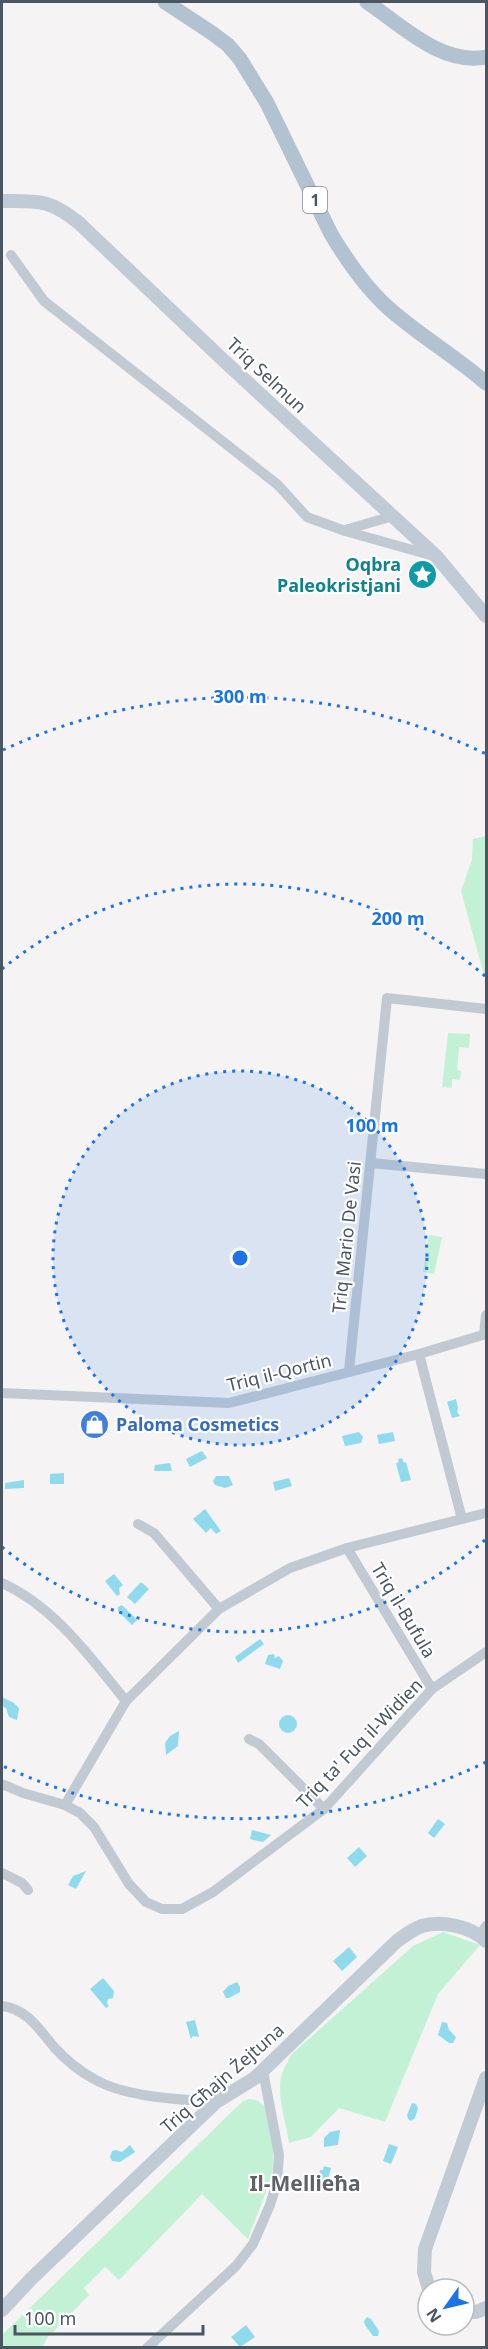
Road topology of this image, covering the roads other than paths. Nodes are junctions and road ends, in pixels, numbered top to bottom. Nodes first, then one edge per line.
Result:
1 (165, 2) edge
2 (367, 2) edge
3 (486, 57) edge
4 (2, 201) edge
5 (11, 255) dead end
6 (486, 383) edge
7 (393, 516) junction
8 (345, 531) junction
9 (437, 557) junction
10 (486, 616) edge
11 (486, 1009) edge
12 (371, 1163) junction
13 (486, 1174) edge
14 (486, 1315) edge
15 (485, 1335) edge
16 (419, 1354) junction
17 (349, 1371) junction
18 (2, 1393) edge
19 (486, 1513) edge
20 (462, 1519) junction
21 (138, 1524) dead end
22 (347, 1548) junction
23 (2, 1582) edge
24 (219, 1610) junction
25 (486, 1652) edge
26 (432, 1689) junction
27 (126, 1701) junction
28 (249, 1739) dead end
29 (2, 1784) edge
30 (65, 1805) junction
31 (324, 1809) junction
32 (2, 1873) edge
33 (28, 1890) dead end
34 (484, 1934) edge
35 (2, 2006) edge
36 (263, 2071) junction
37 (486, 2078) edge
38 (216, 2103) junction
39 (425, 2277) edge
40 (2, 2310) edge
41 (147, 2348) edge

1 - 6 main road, 1
2 - 3 main road
4 - 7 street, Triq Selmun
5 - 8 street
7 - 8 street
7 - 9 street, Triq Selmun
8 - 9 street
9 - 10 street, Triq Selmun
11 - 12 street, Triq Mario De Vasi
12 - 13 street
12 - 17 street, Triq Mario De Vasi
14 - 15 street
15 - 16 street, Triq il-Qortin
16 - 17 street, Triq il-Qortin
16 - 20 street
17 - 18 street, Triq il-Qortin
19 - 20 street
20 - 22 street
21 - 24 street
22 - 24 street
22 - 26 street, Triq il-Bufula
23 - 27 street
24 - 27 street
25 - 26 street, Triq ta' Fuq il-Widien
26 - 31 street, Triq ta' Fuq il-Widien
27 - 30 street
28 - 31 street
29 - 30 street, Triq ta' Fuq il-Widien
30 - 31 street, Triq ta' Fuq il-Widien
32 - 33 street
34 - 36 street, Triq Għajn Żejtuna
35 - 38 street
36 - 38 street, Triq Għajn Żejtuna
36 - 41 street
37 - 39 street
38 - 40 street, Triq Għajn Żejtuna

